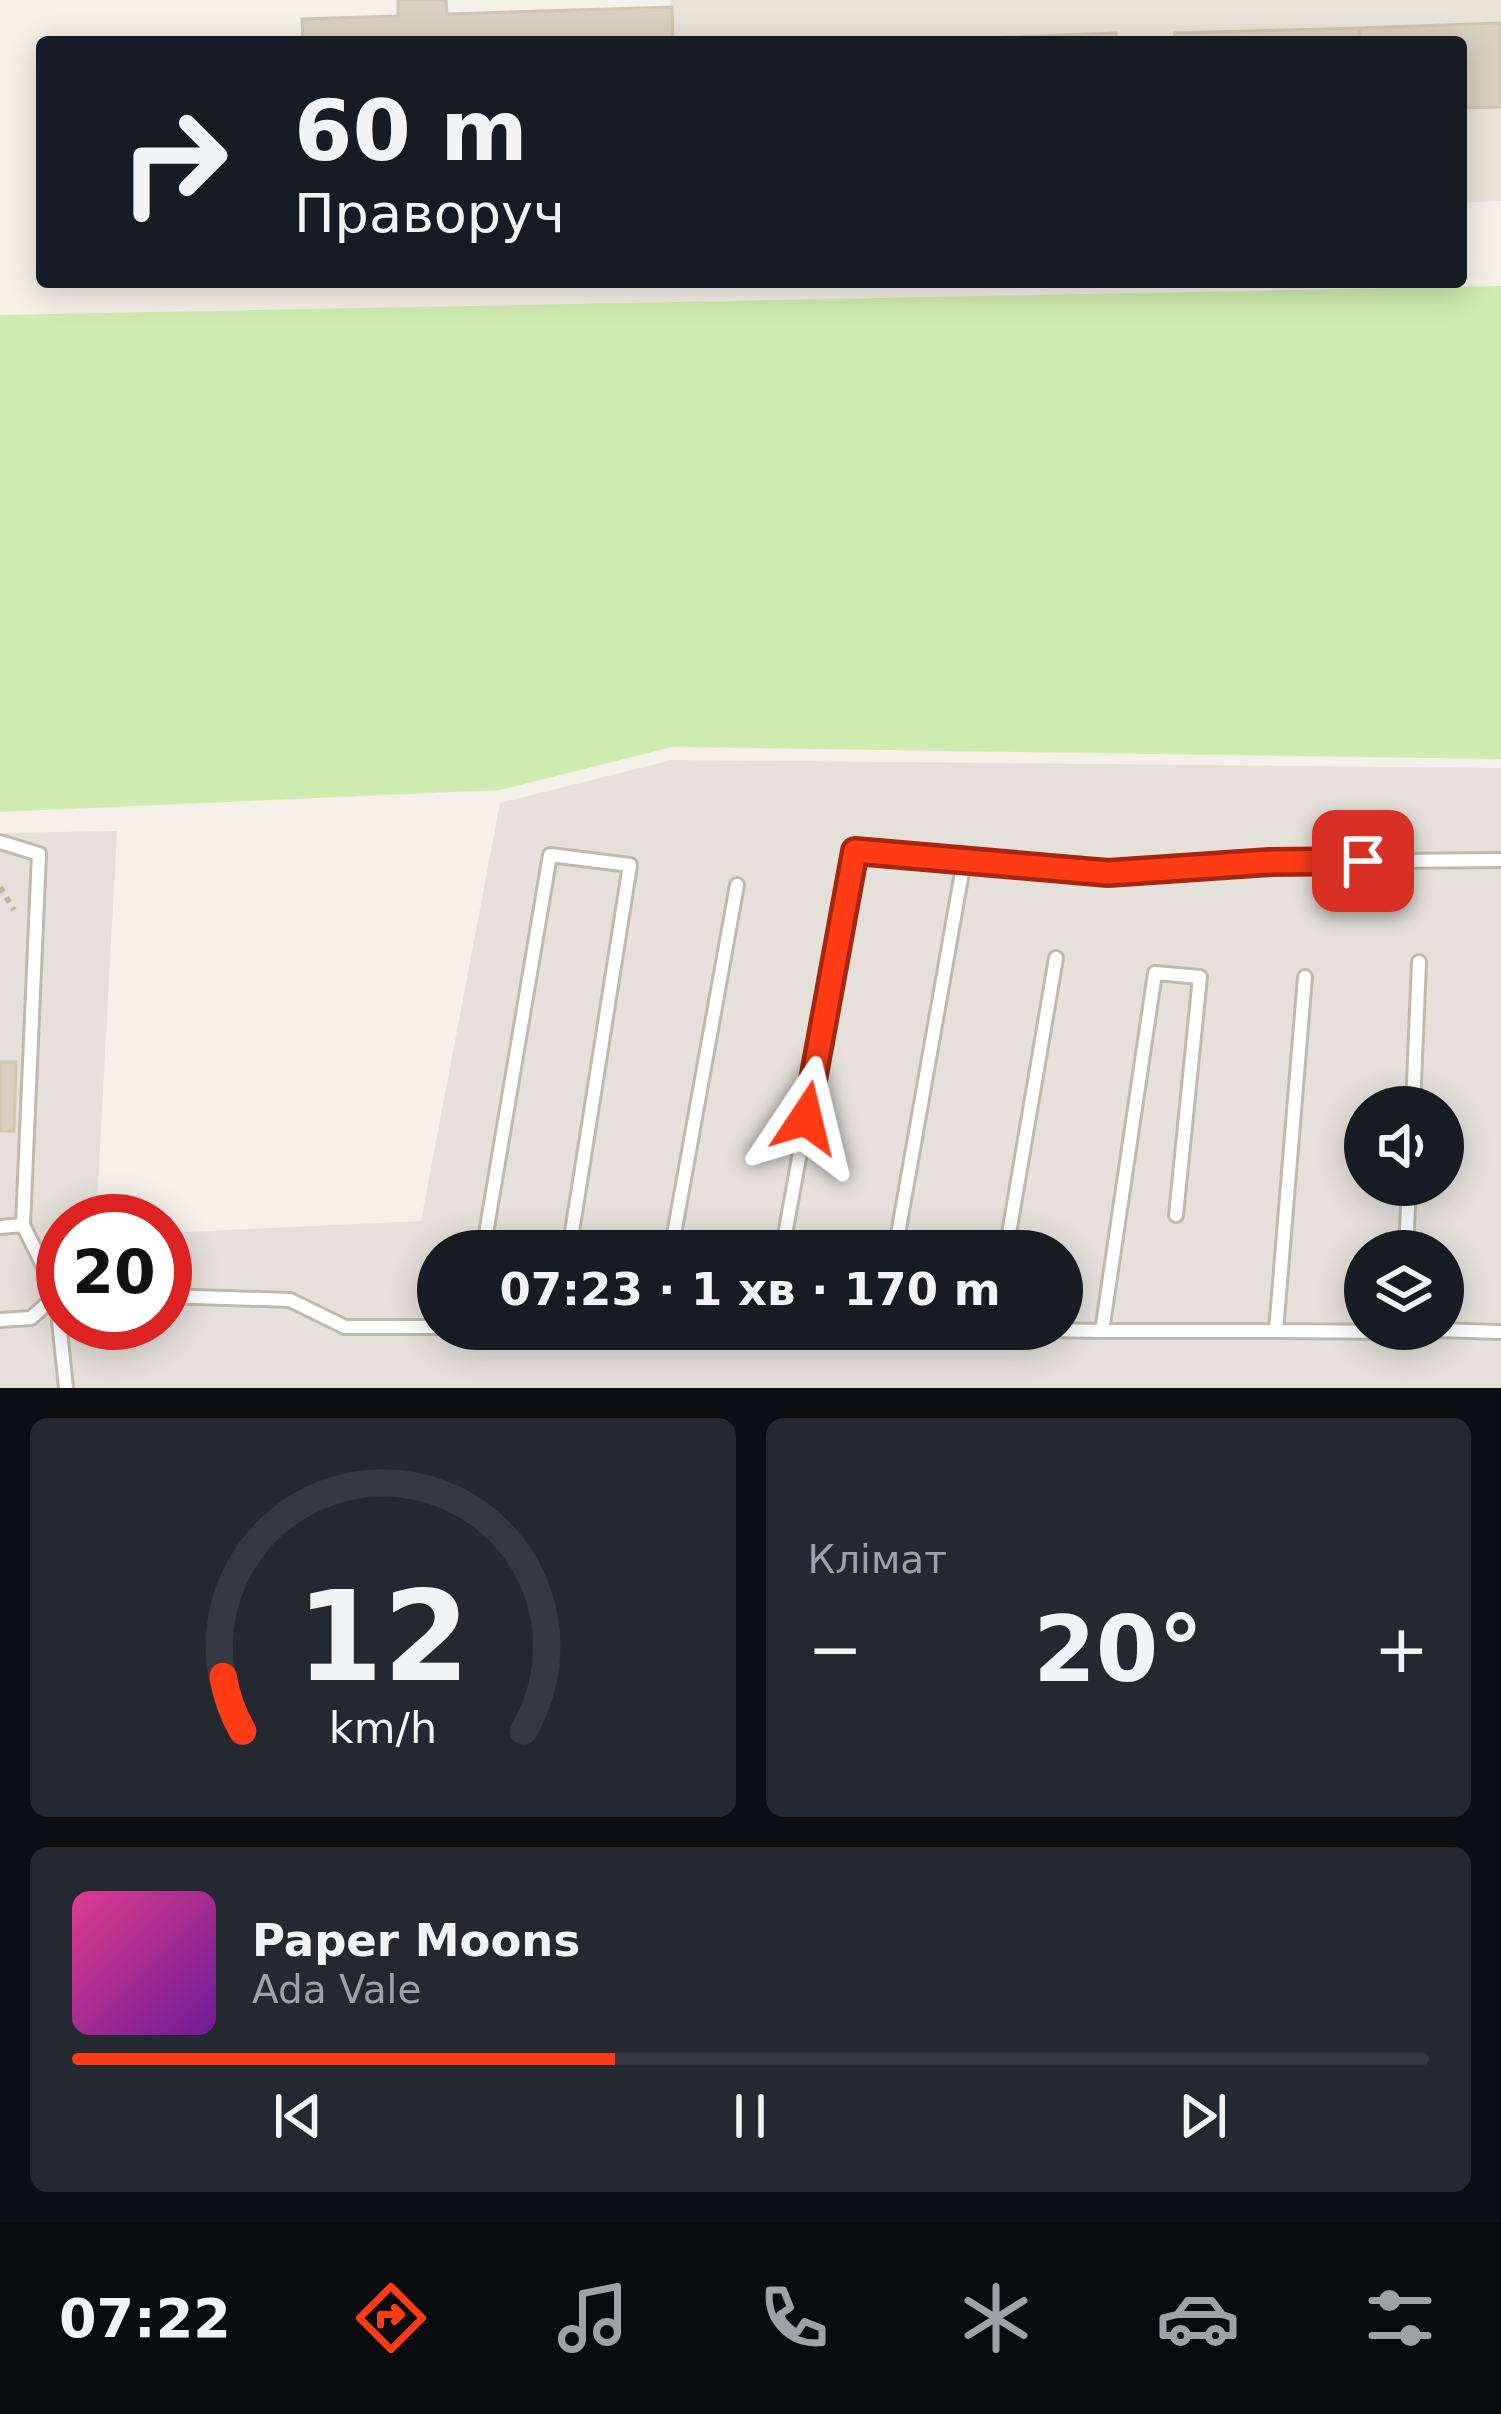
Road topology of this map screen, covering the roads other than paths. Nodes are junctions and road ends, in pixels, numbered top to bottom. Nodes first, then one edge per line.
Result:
1 (0, 842) edge
2 (964, 860) junction
3 (1501, 860) edge
4 (736, 885) dead end
5 (1056, 958) dead end
6 (1419, 962) dead end
7 (1305, 977) dead end
8 (1414, 1086) edge
9 (1176, 1215) dead end
10 (23, 1225) junction
11 (0, 1227) edge
12 (487, 1230) edge
13 (571, 1230) edge
14 (675, 1230) edge
15 (786, 1230) edge
16 (899, 1230) edge
17 (1010, 1230) edge
18 (36, 1249) edge
19 (192, 1297) edge
20 (36, 1314) edge
21 (0, 1320) edge
22 (417, 1327) edge
23 (1083, 1330) edge
24 (1102, 1330) junction
25 (1344, 1330) edge
26 (1276, 1331) junction
27 (1464, 1331) edge
28 (1501, 1332) edge
29 (64, 1350) edge
30 (66, 1388) edge

1 - 10 lane
2 - 3 lane
2 - 15 lane
2 - 16 lane
4 - 14 lane
5 - 17 lane
6 - 8 lane
7 - 26 lane
9 - 24 lane
10 - 11 lane
10 - 18 lane
12 - 13 lane
19 - 22 lane
20 - 21 lane
23 - 24 lane
24 - 26 lane
25 - 26 lane
27 - 28 lane
29 - 30 lane

